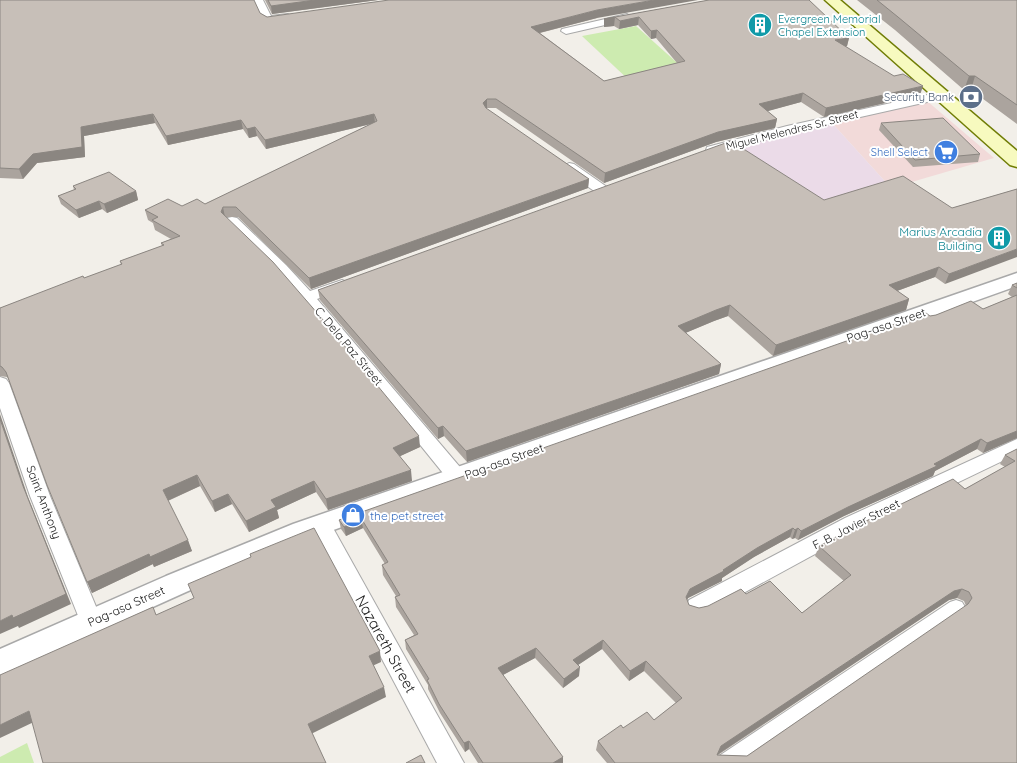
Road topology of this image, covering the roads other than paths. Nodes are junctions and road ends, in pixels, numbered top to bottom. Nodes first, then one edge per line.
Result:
1 (258, 0) edge
2 (832, 0) edge
3 (297, 16) edge
4 (634, 16) edge
5 (566, 31) edge
6 (941, 96) junction
7 (695, 156) edge
8 (556, 158) edge
9 (1017, 162) edge
10 (585, 197) edge
11 (232, 222) edge
12 (1017, 279) edge
13 (357, 280) edge
14 (307, 297) junction
15 (0, 383) edge
16 (1017, 446) edge
17 (458, 478) junction
18 (321, 525) junction
19 (697, 607) edge
20 (956, 607) dead end
21 (92, 621) junction
22 (0, 663) edge
23 (451, 763) edge
24 (726, 763) edge

1 - 3 street
2 - 6 main road
4 - 5 street
6 - 7 street, Miguel Melendres Sr. Street
6 - 9 main road
8 - 10 street
11 - 14 street, C. Dela Paz Street
12 - 17 street, Pag-asa Street
13 - 14 street
14 - 17 street, C. Dela Paz Street
15 - 21 street, Saint Anthony
16 - 19 street, F. B. Javier Street
17 - 18 street, Pag-asa Street
18 - 21 street, Pag-asa Street
18 - 23 street, Nazareth Street
20 - 24 street
21 - 22 street, Pag-asa Street

